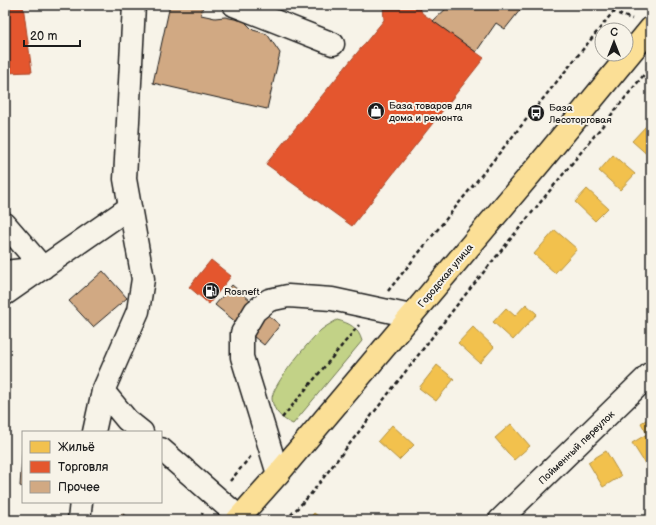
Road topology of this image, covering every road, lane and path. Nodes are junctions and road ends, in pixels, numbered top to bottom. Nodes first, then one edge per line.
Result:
1 (134, 5) edge
2 (234, 5) edge
3 (616, 5) edge
4 (613, 12) junction
5 (645, 25) edge
6 (333, 44) dead end
7 (651, 66) edge
8 (130, 207) junction
9 (5, 224) edge
10 (42, 268) junction
11 (5, 272) edge
12 (5, 294) edge
13 (374, 308) junction
14 (411, 316) junction
15 (651, 374) edge
16 (103, 391) junction
17 (94, 431) edge
18 (141, 431) edge
19 (267, 437) junction
20 (162, 450) edge
21 (278, 474) junction
22 (216, 497) junction
23 (81, 503) edge
24 (238, 519) edge
25 (79, 520) edge
26 (197, 520) edge
27 (286, 520) edge
28 (500, 520) edge

1 - 8 street
2 - 6 street
3 - 4 path
4 - 5 path
4 - 13 path
5 - 14 main road, Городская улица
7 - 27 path
8 - 10 street
8 - 16 street
9 - 10 street
10 - 11 street
10 - 12 street
13 - 14 street
13 - 19 path
13 - 19 street
14 - 21 main road, Городская улица
15 - 28 street, Пойменный переулок
16 - 17 street
16 - 18 street
19 - 21 street
19 - 22 path
20 - 22 street
21 - 24 main road, Городская улица
22 - 24 street
22 - 26 path
23 - 25 street

